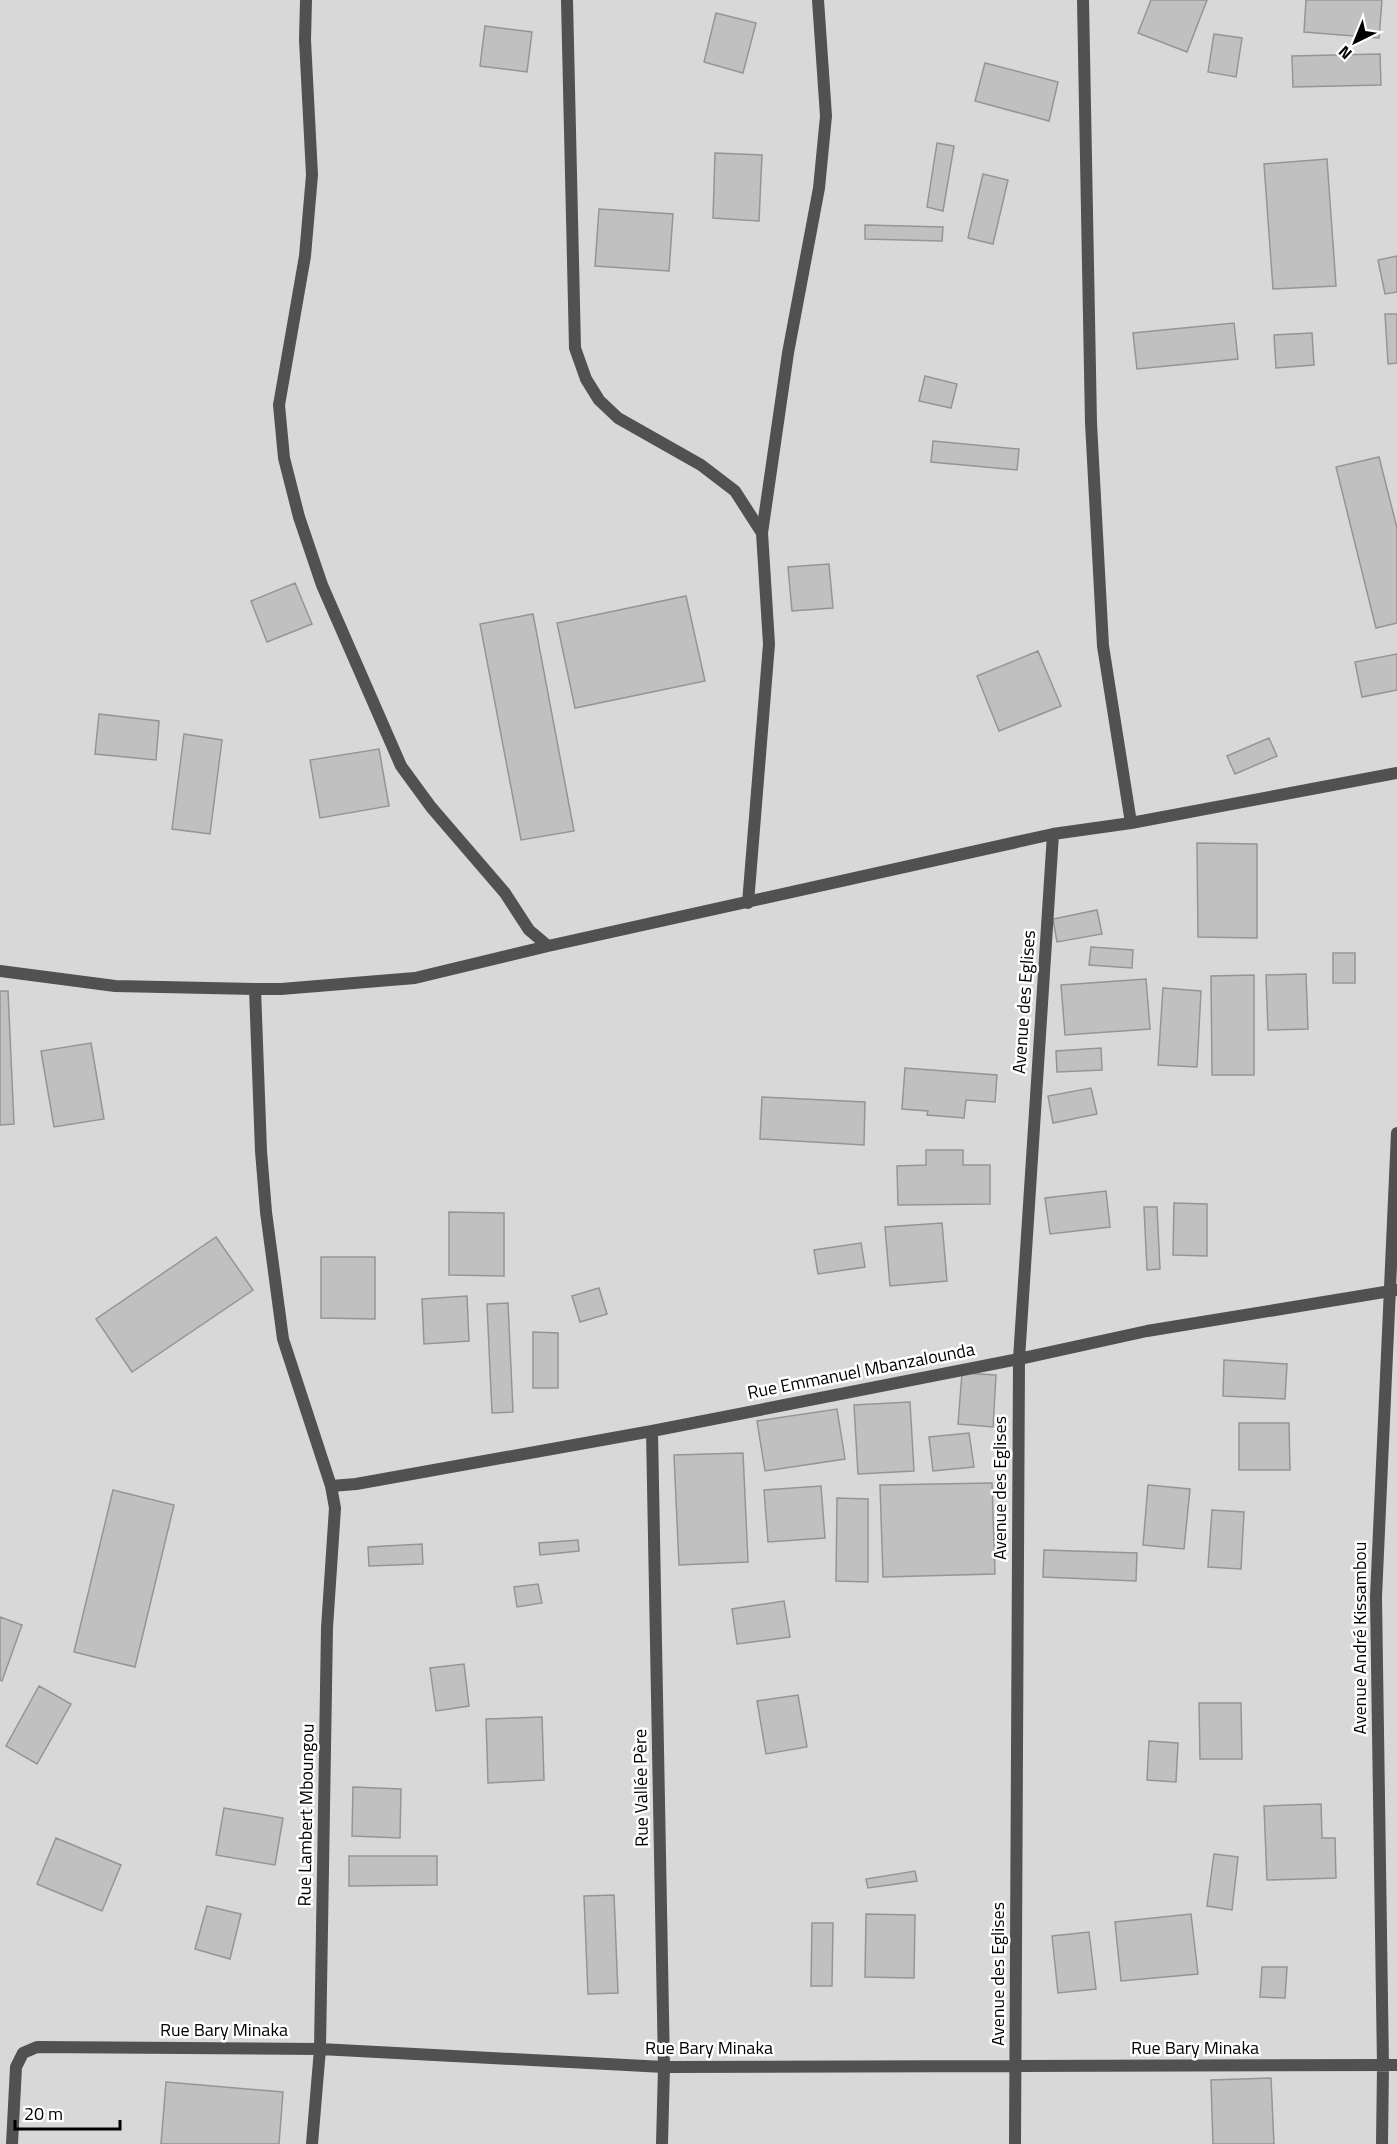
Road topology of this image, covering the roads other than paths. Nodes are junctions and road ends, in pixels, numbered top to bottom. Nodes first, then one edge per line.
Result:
1 (306, 0) edge
2 (567, 0) edge
3 (818, 0) edge
4 (1083, 0) edge
5 (762, 533) junction
6 (1397, 773) edge
7 (1131, 823) junction
8 (1053, 834) junction
9 (748, 903) junction
10 (548, 946) junction
11 (0, 971) edge
12 (255, 989) junction
13 (1397, 1132) edge
14 (1393, 1291) edge
15 (1018, 1359) junction
16 (652, 1431) junction
17 (331, 1486) junction
18 (320, 2049) junction
19 (1397, 2065) edge
20 (1015, 2066) junction
21 (1383, 2066) junction
22 (664, 2067) junction
23 (12, 2144) edge
24 (312, 2144) edge
25 (662, 2144) edge
26 (1015, 2144) edge
27 (1382, 2144) edge

1 - 10 street
2 - 5 street
3 - 5 street
4 - 7 street
5 - 9 street
6 - 7 street
7 - 8 street
8 - 9 street
8 - 15 street, Avenue des Eglises
9 - 10 street
10 - 12 street
11 - 12 street
12 - 17 street, Rue Lambert Mboungou
13 - 14 street, Avenue André Kissambou
14 - 15 street, Rue Emmanuel Mbanzalounda
14 - 21 street, Avenue André Kissambou
15 - 16 street, Rue Emmanuel Mbanzalounda
15 - 20 street, Avenue des Eglises
16 - 17 street, Rue Emmanuel Mbanzalounda
16 - 22 street, Rue Vallée Père
17 - 18 street, Rue Lambert Mboungou
18 - 22 street, Rue Bary Minaka
18 - 23 street, Rue Bary Minaka
18 - 24 street, Rue Lambert Mboungou
19 - 21 street, Rue Bary Minaka
20 - 21 street, Rue Bary Minaka
20 - 22 street, Rue Bary Minaka
20 - 26 street, Avenue des Eglises
21 - 27 street, Avenue André Kissambou
22 - 25 street, Rue Vallée Père

